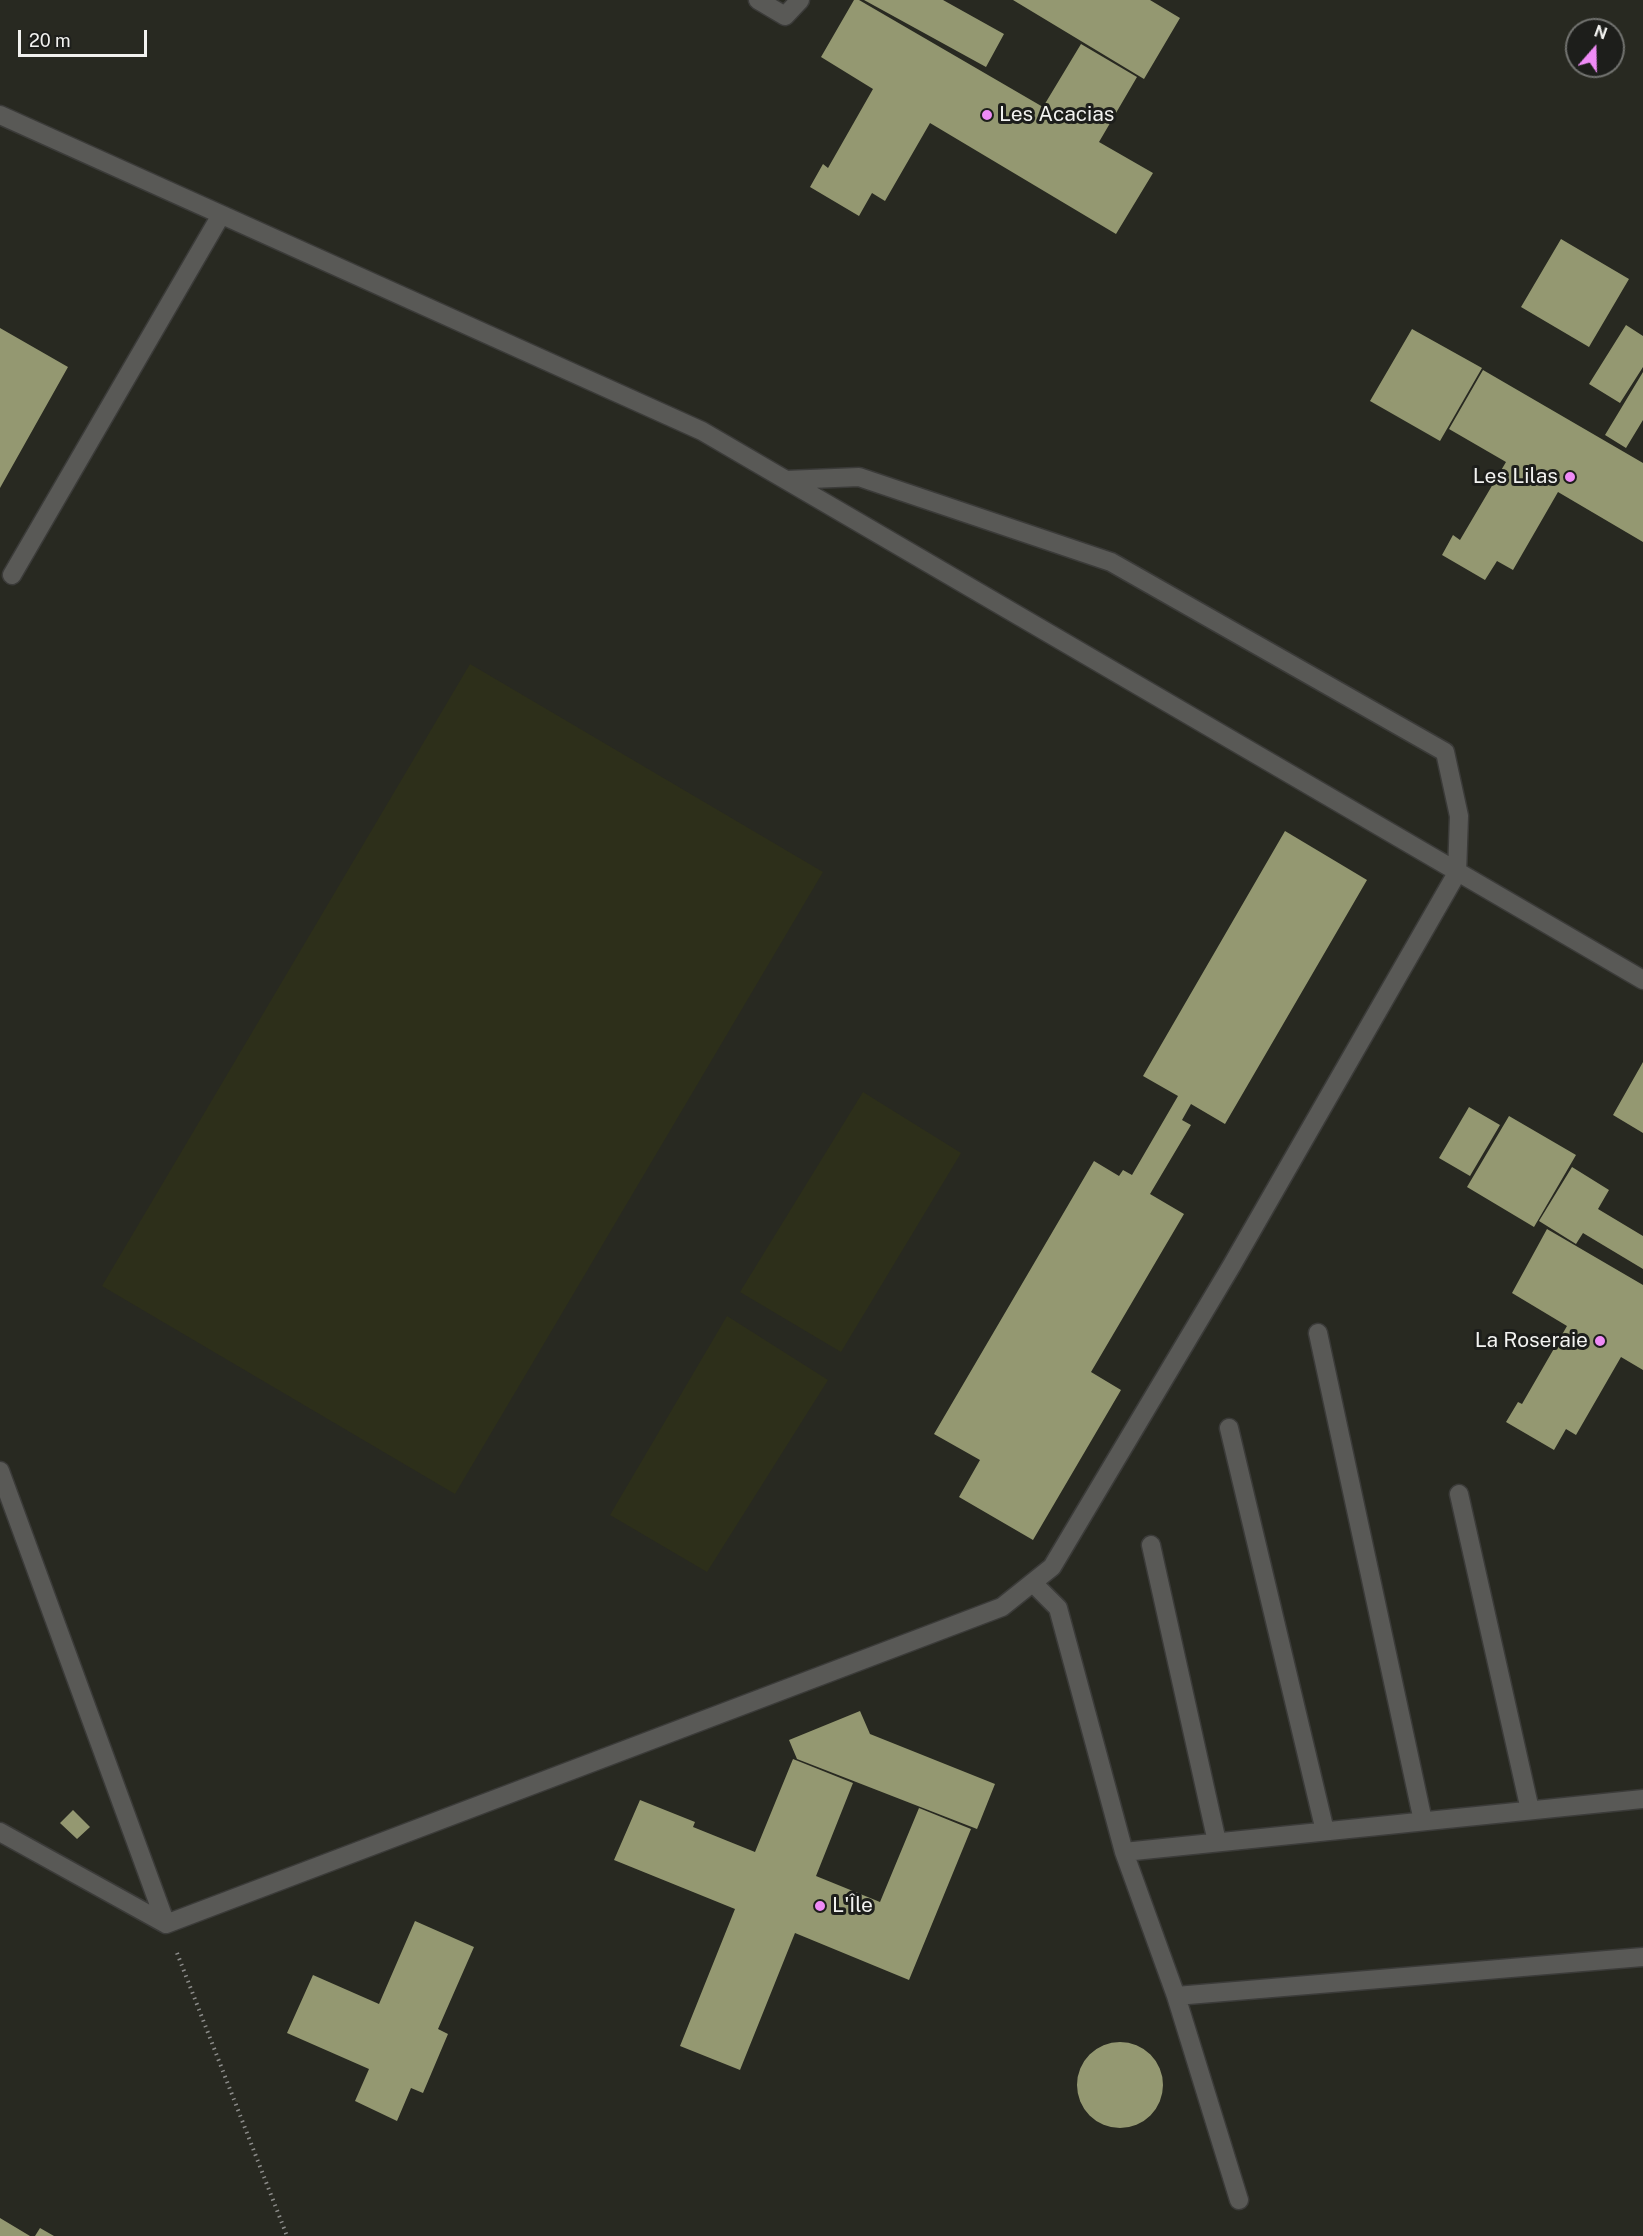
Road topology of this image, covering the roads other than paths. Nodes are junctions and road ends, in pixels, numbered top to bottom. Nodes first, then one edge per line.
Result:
1 (758, 0) edge
2 (800, 0) edge
3 (0, 115) edge
4 (220, 215) junction
5 (786, 480) junction
6 (12, 575) dead end
7 (1457, 873) junction
8 (1643, 980) edge
9 (1318, 1333) dead end
10 (1230, 1428) dead end
11 (0, 1471) edge
12 (1459, 1494) dead end
13 (1151, 1545) dead end
14 (1033, 1583) junction
15 (1643, 1799) edge
16 (1530, 1810) junction
17 (1423, 1821) junction
18 (1325, 1831) junction
19 (0, 1832) edge
20 (1217, 1842) junction
21 (1124, 1852) junction
22 (166, 1924) junction
23 (1643, 1957) edge
24 (1176, 1996) junction
25 (1239, 2200) dead end

1 - 2 lane
3 - 4 lane
4 - 5 lane
4 - 6 lane
5 - 7 lane
5 - 7 lane
7 - 8 lane
7 - 14 lane
9 - 17 lane
10 - 18 lane
11 - 22 lane
12 - 16 lane
13 - 20 lane
14 - 21 lane
14 - 22 lane
15 - 16 lane
16 - 17 lane
17 - 18 lane
18 - 20 lane
19 - 22 lane
20 - 21 lane
21 - 24 lane
23 - 24 lane
24 - 25 lane

